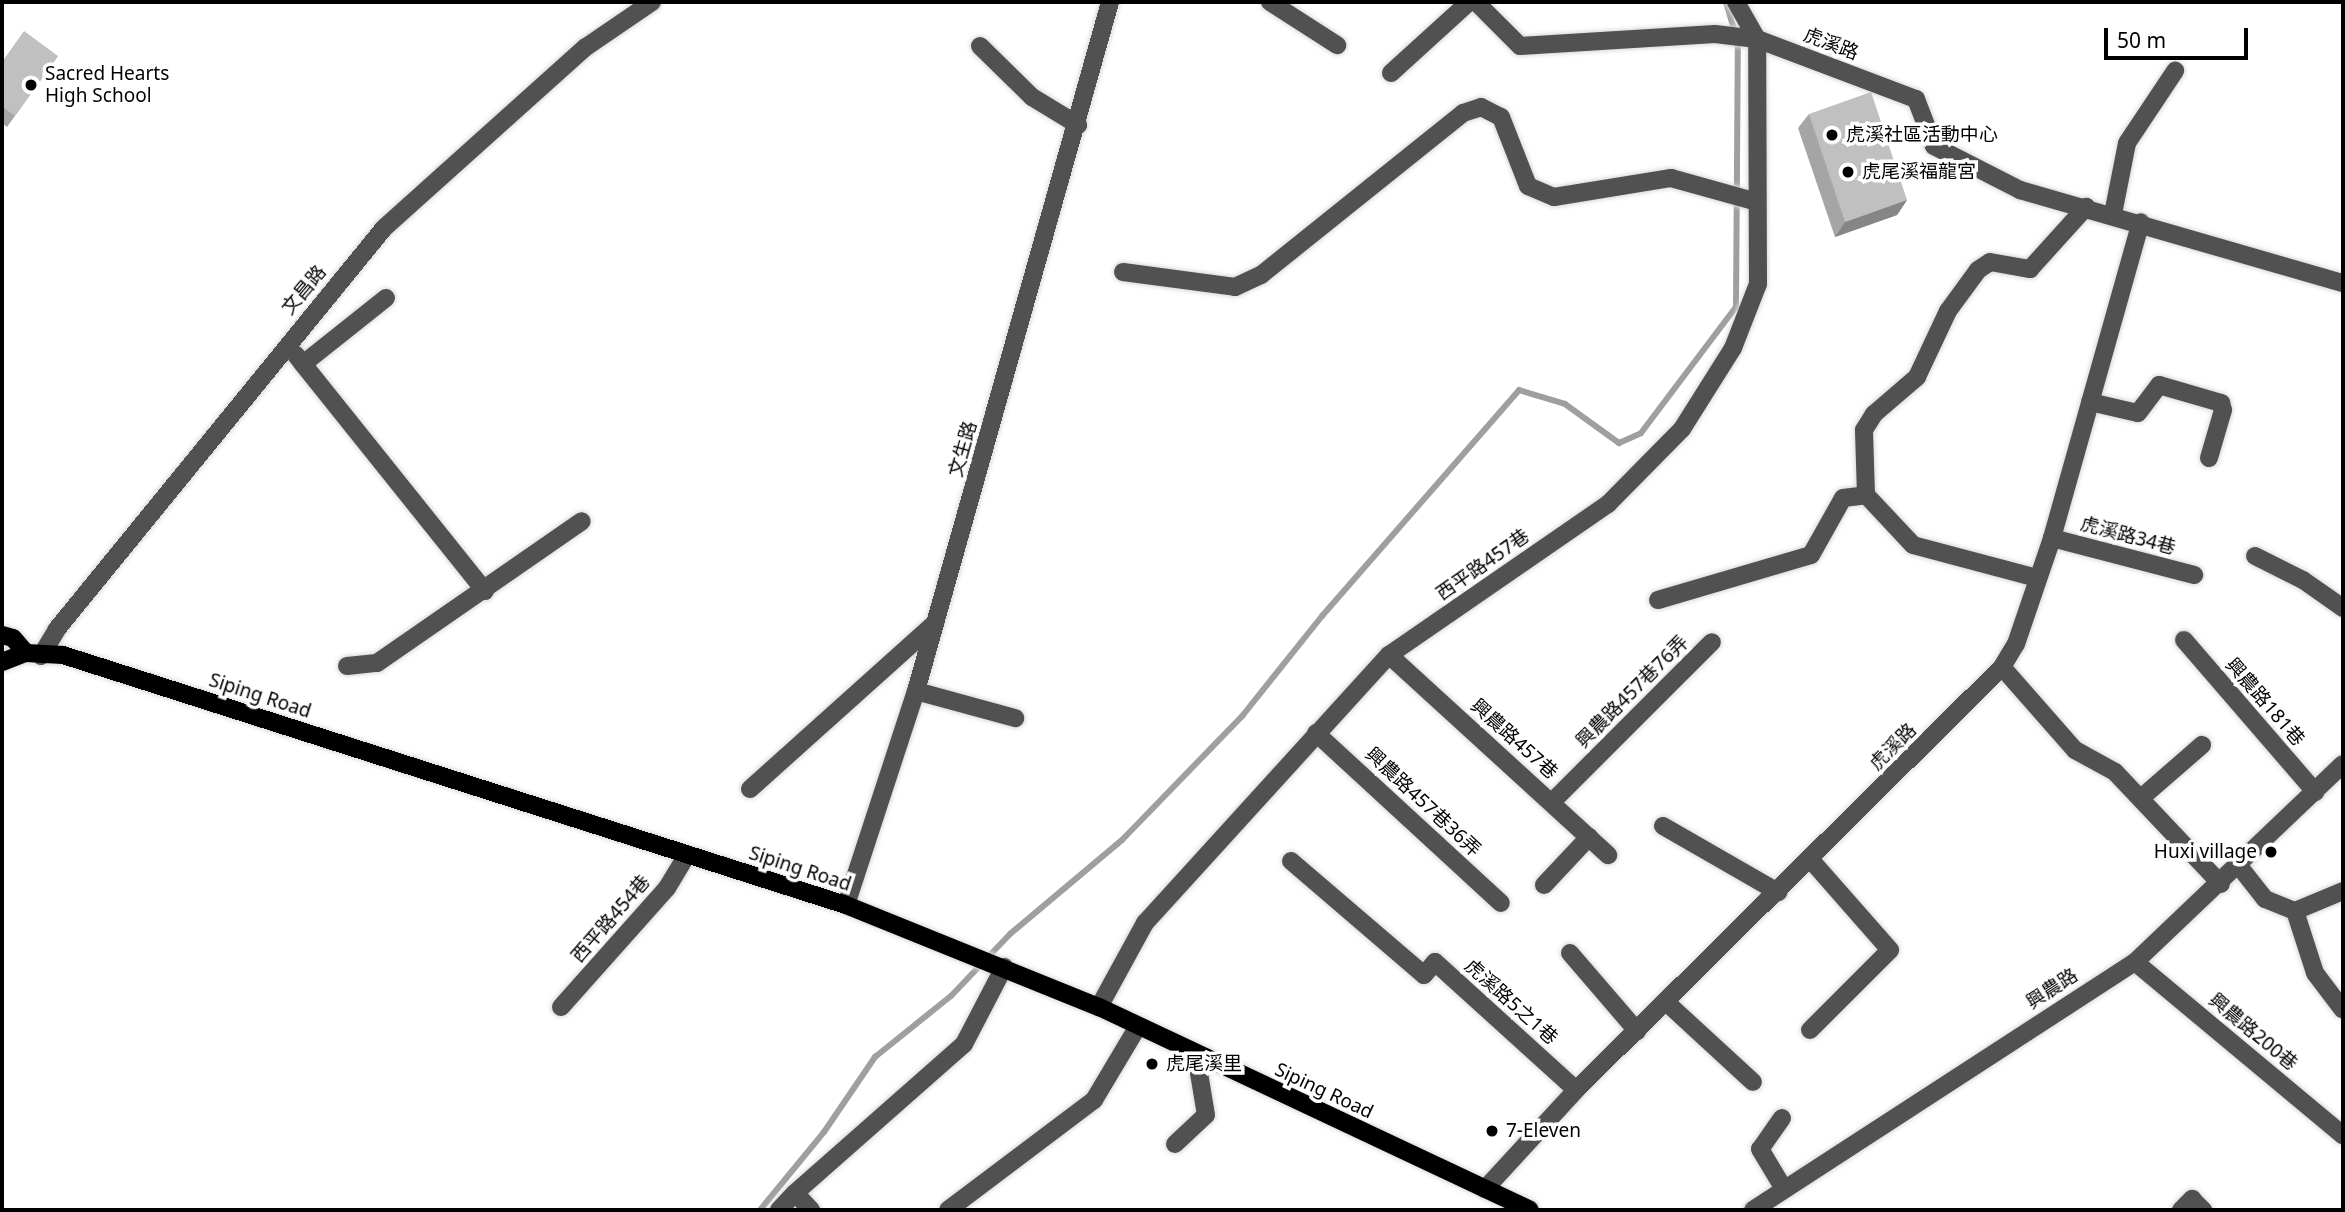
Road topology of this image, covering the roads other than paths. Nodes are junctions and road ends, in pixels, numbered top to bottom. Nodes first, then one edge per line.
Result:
1 (652, 2) edge
2 (1110, 2) edge
3 (1270, 2) edge
4 (1469, 2) edge
5 (1476, 2) edge
6 (1736, 2) edge
7 (1752, 37) junction
8 (1336, 45) dead end
9 (980, 46) dead end
10 (2175, 71) dead end
11 (1391, 73) dead end
12 (1078, 125) junction
13 (1758, 202) junction
14 (2086, 207) junction
15 (2113, 215) junction
16 (2141, 222) junction
17 (1123, 272) dead end
18 (2343, 284) edge
19 (386, 298) dead end
20 (287, 345) junction
21 (303, 364) junction
22 (2091, 402) junction
23 (2209, 458) dead end
24 (1866, 495) junction
25 (582, 521) dead end
26 (2052, 538) junction
27 (2255, 556) dead end
28 (2194, 575) dead end
29 (2037, 578) junction
30 (485, 591) junction
31 (1658, 600) dead end
32 (2343, 608) edge
33 (935, 623) junction
34 (2, 635) edge
35 (2184, 640) dead end
36 (1712, 642) dead end
37 (33, 655) junction
38 (1389, 655) junction
39 (2, 662) edge
40 (347, 666) dead end
41 (2002, 667) junction
42 (915, 691) junction
43 (1015, 718) dead end
44 (1316, 733) junction
45 (2202, 745) dead end
46 (2343, 764) edge
47 (750, 789) dead end
48 (2315, 792) junction
49 (2141, 798) junction
50 (1552, 802) junction
51 (1663, 825) dead end
52 (1590, 837) junction
53 (687, 855) junction
54 (1608, 855) dead end
55 (1811, 860) junction
56 (1291, 861) dead end
57 (2239, 866) junction
58 (2221, 884) junction
59 (1544, 885) dead end
60 (2343, 891) edge
61 (1778, 892) junction
62 (1501, 903) dead end
63 (846, 905) junction
64 (2295, 911) junction
65 (1570, 953) dead end
66 (2135, 962) junction
67 (1004, 967) junction
68 (1665, 1002) junction
69 (561, 1007) dead end
70 (1099, 1007) junction
71 (2343, 1010) edge
72 (1137, 1028) junction
73 (1810, 1030) dead end
74 (1637, 1031) junction
75 (1196, 1055) junction
76 (1753, 1082) dead end
77 (1576, 1090) junction
78 (1783, 1118) dead end
79 (2343, 1135) edge
80 (1175, 1144) dead end
81 (1485, 1189) junction
82 (1784, 1189) junction
83 (794, 1194) junction
84 (779, 1210) edge
85 (811, 1210) edge
86 (948, 1210) edge
87 (1530, 1210) edge
88 (1753, 1210) edge
89 (2181, 1210) edge
90 (2203, 1210) edge

1 - 20 street, 文昌路
2 - 12 street, 文生路
3 - 8 street
4 - 11 street
5 - 7 street, 虎溪路
6 - 7 street
7 - 13 street, 西平路457巷
7 - 14 street, 虎溪路
9 - 12 street
10 - 15 street
12 - 33 street, 文生路
13 - 17 street
13 - 38 street, 西平路457巷
14 - 15 street, 虎溪路
14 - 24 street
15 - 16 street, 虎溪路
16 - 18 street, 虎溪路
16 - 22 street, 虎溪路
19 - 21 street
20 - 21 street
20 - 37 street, 文昌路
21 - 30 street
22 - 23 street
22 - 26 street, 虎溪路
24 - 29 street
24 - 31 street
25 - 30 street
26 - 28 street, 虎溪路34巷
26 - 29 street, 虎溪路
27 - 32 street
29 - 41 street, 虎溪路
30 - 40 street
33 - 42 street, 文生路
33 - 47 street
34 - 37 main road
35 - 48 street, 興農路181巷
36 - 50 street, 興農路457巷76弄
37 - 39 main road, Siping Road
37 - 53 main road, Siping Road
38 - 44 street, 西平路457巷
38 - 50 street, 興農路457巷
41 - 49 street
41 - 55 street, 虎溪路
42 - 43 street
42 - 63 street, 文生路
44 - 62 street, 興農路457巷36弄
44 - 70 street, 西平路457巷
45 - 49 street
46 - 48 street, 興農路
48 - 57 street, 興農路
49 - 58 street
50 - 52 street, 興農路457巷
51 - 61 street
52 - 54 street, 興農路457巷
52 - 59 street
53 - 63 main road, Siping Road
53 - 69 street, 西平路454巷
55 - 61 street, 虎溪路
55 - 73 street
56 - 77 street, 虎溪路5之1巷
57 - 58 street, 興農路
57 - 64 street
58 - 66 street, 興農路
60 - 64 street
61 - 68 street, 虎溪路
63 - 67 main road, Siping Road
64 - 71 street
65 - 74 street
66 - 79 street, 興農路200巷
66 - 82 street, 興農路
67 - 70 main road, Siping Road
67 - 83 street
68 - 74 street, 虎溪路
68 - 76 street
70 - 72 main road, Siping Road
72 - 75 main road, Siping Road
72 - 86 street
74 - 77 street, 虎溪路
75 - 80 street
75 - 81 main road, Siping Road
77 - 81 street, 虎溪路
78 - 82 street
81 - 87 main road, Siping Road
82 - 88 street, 興農路
83 - 84 street
83 - 85 street
89 - 90 street

